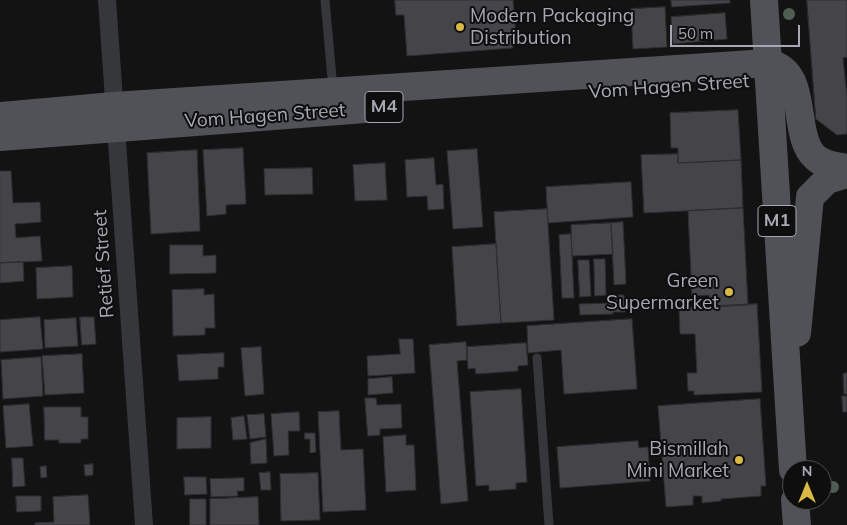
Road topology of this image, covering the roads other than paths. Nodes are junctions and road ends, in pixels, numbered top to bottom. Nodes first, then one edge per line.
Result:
1 (107, 0) edge
2 (325, 0) edge
3 (764, 0) edge
4 (768, 71) junction
5 (333, 92) junction
6 (0, 116) edge
7 (115, 117) junction
8 (0, 137) edge
9 (847, 168) edge
10 (847, 174) edge
11 (537, 358) dead end
12 (786, 362) junction
13 (792, 460) edge
14 (796, 510) edge
15 (144, 525) edge
16 (549, 525) edge
17 (797, 525) edge

1 - 7 street, Retief Street
2 - 5 lane
3 - 4 main road, M1
4 - 5 main road, Vom Hagen Street / M4
4 - 7 main road, Vom Hagen Street / M4
4 - 9 main road
4 - 12 main road, M1
5 - 7 main road, Vom Hagen Street / M4
6 - 7 main road, Vom Hagen Street / M4
7 - 8 main road, Vom Hagen Street / M4
7 - 15 street, Retief Street
10 - 12 main road
11 - 16 lane
12 - 13 main road, M1
14 - 17 main road

